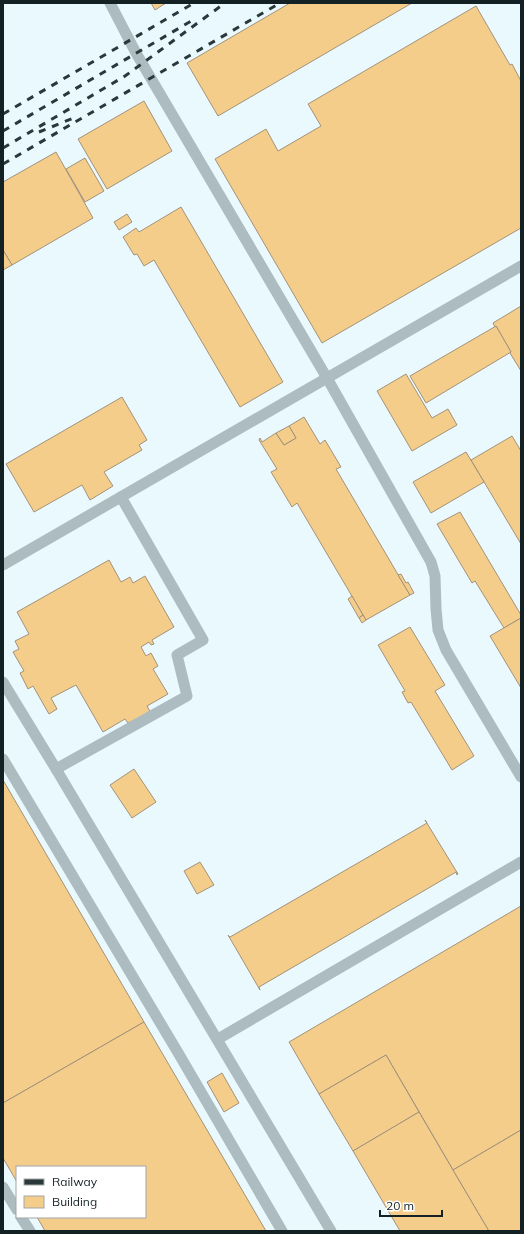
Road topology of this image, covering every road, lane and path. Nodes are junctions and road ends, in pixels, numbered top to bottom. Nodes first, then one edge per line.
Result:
1 (110, 3) edge
2 (521, 266) edge
3 (327, 378) junction
4 (121, 497) junction
5 (3, 565) edge
6 (3, 682) edge
7 (3, 759) edge
8 (56, 769) junction
9 (521, 777) edge
10 (521, 862) edge
11 (218, 1039) junction
12 (3, 1187) edge
13 (16, 1208) edge
14 (22, 1218) edge
15 (30, 1231) edge
16 (282, 1231) edge
17 (331, 1231) edge

1 - 3 lane
2 - 3 lane
3 - 4 lane
3 - 9 lane
4 - 5 lane
4 - 8 lane
6 - 8 lane
7 - 16 lane
8 - 11 lane
10 - 11 lane
11 - 17 lane
12 - 13 lane
14 - 15 lane

